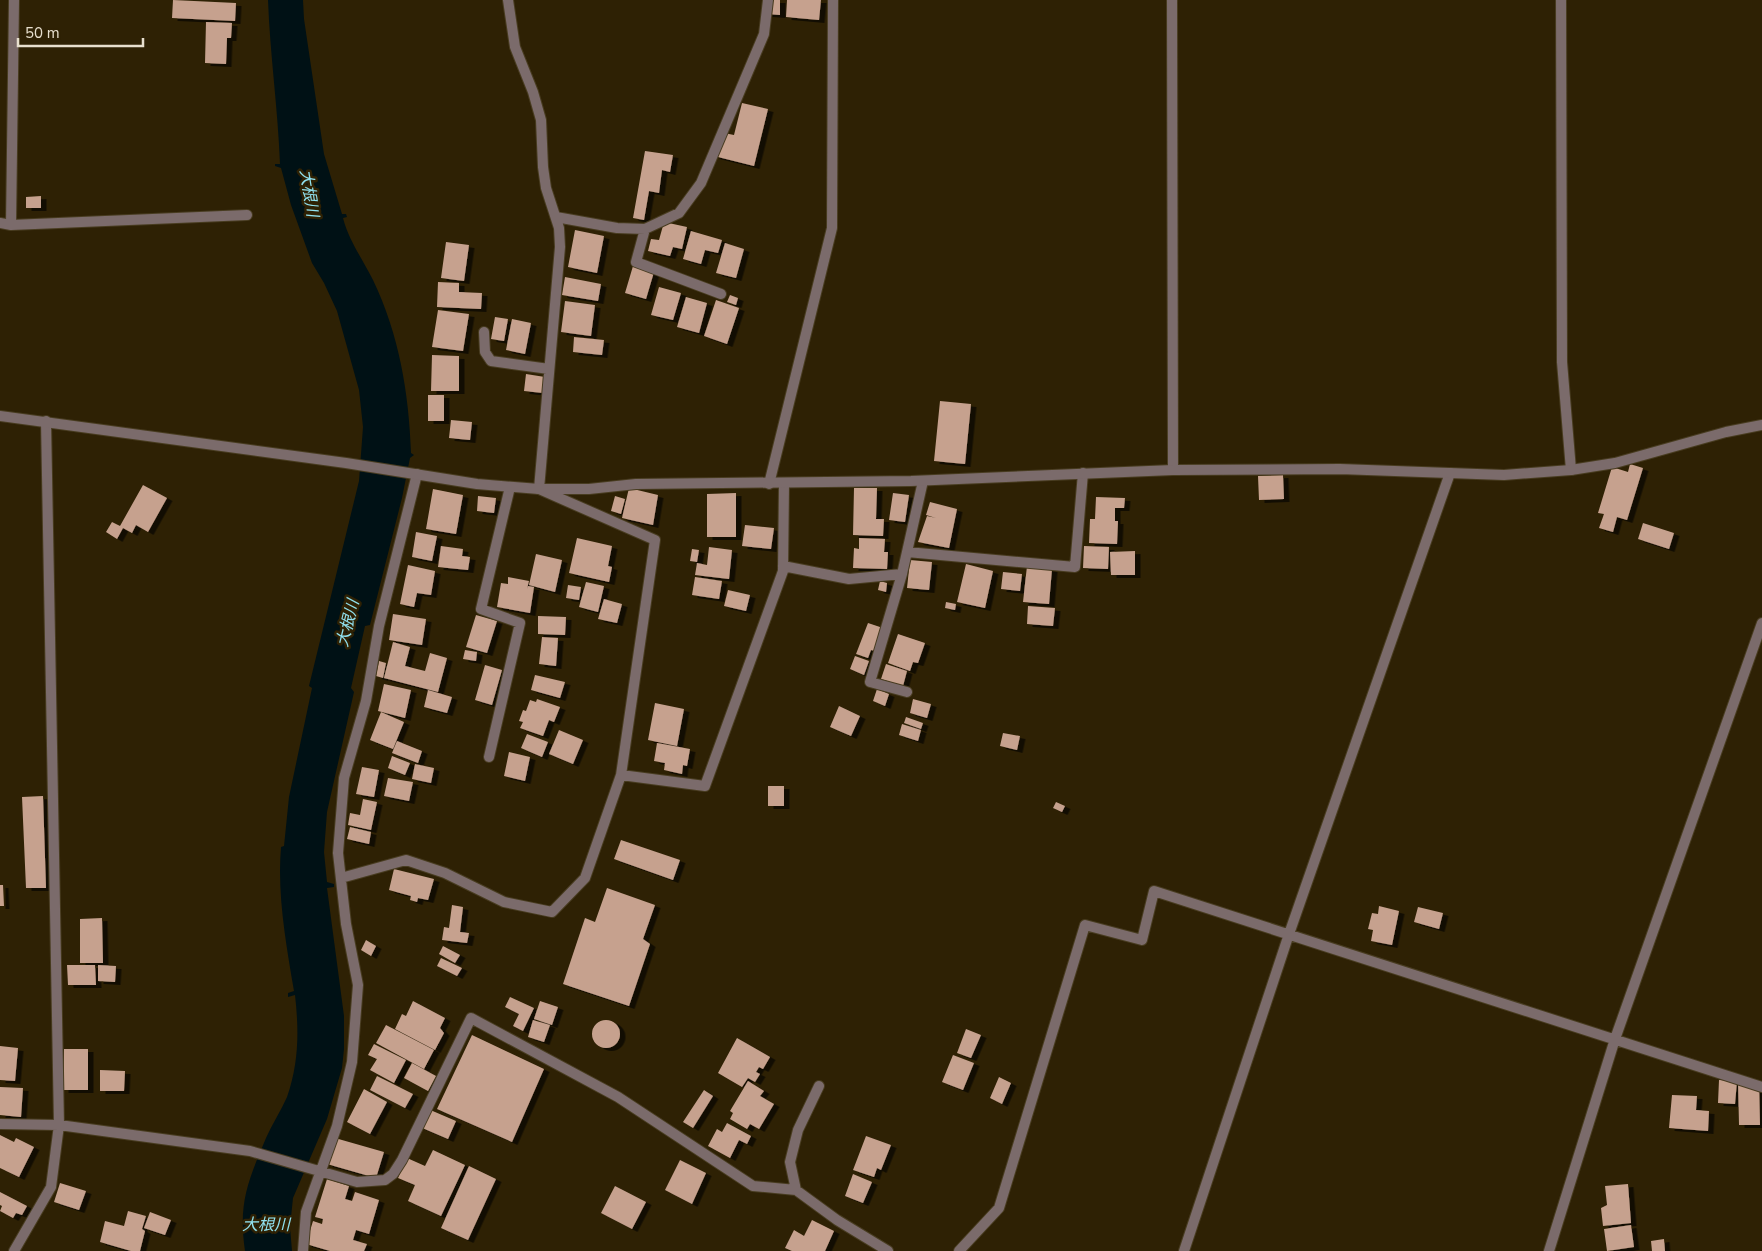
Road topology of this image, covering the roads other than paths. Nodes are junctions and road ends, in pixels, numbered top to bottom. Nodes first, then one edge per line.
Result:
1 (14, 0) edge
2 (508, 0) edge
3 (768, 0) edge
4 (833, 0) edge
5 (1172, 0) edge
6 (1561, 0) edge
7 (247, 215) dead end
8 (556, 217) junction
9 (0, 223) edge
10 (12, 225) junction
11 (645, 229) junction
12 (721, 294) dead end
13 (484, 332) dead end
14 (549, 369) junction
15 (0, 416) edge
16 (46, 421) junction
17 (1762, 425) edge
18 (1172, 470) junction
19 (1572, 470) junction
20 (1450, 472) junction
21 (1083, 473) junction
22 (416, 474) junction
23 (923, 481) junction
24 (769, 484) junction
25 (784, 484) junction
26 (510, 487) junction
27 (540, 489) junction
28 (907, 552) junction
29 (783, 566) junction
30 (902, 574) junction
31 (1762, 623) edge
32 (907, 692) dead end
33 (489, 757) dead end
34 (621, 775) junction
35 (341, 878) junction
36 (1288, 934) junction
37 (1615, 1039) junction
38 (819, 1086) dead end
39 (1762, 1087) edge
40 (0, 1124) edge
41 (59, 1125) junction
42 (316, 1170) junction
43 (796, 1190) junction
44 (14, 1251) edge
45 (303, 1251) edge
46 (888, 1251) edge
47 (959, 1251) edge
48 (1184, 1251) edge
49 (1549, 1251) edge

1 - 10 street
2 - 8 street
3 - 11 street
4 - 24 street
5 - 18 street
6 - 19 street
7 - 10 street
8 - 11 street
8 - 14 street
9 - 10 street
11 - 12 street
13 - 14 street
14 - 27 street
15 - 16 street
16 - 22 street
16 - 41 street
17 - 19 street
18 - 20 street
18 - 21 street
19 - 20 street
20 - 36 street
21 - 23 street
21 - 28 street
22 - 26 street
22 - 35 street
23 - 25 street
23 - 28 street
24 - 25 street
24 - 27 street
25 - 29 street
26 - 27 street
26 - 33 street
27 - 34 street
28 - 30 street
29 - 30 street
29 - 34 street
30 - 32 street
31 - 37 street
34 - 35 street
35 - 42 street
36 - 37 street
36 - 47 street
36 - 48 street
37 - 39 street
37 - 49 street
38 - 43 street
40 - 41 street
41 - 42 street
41 - 44 street
42 - 43 street
42 - 45 street
43 - 46 street

